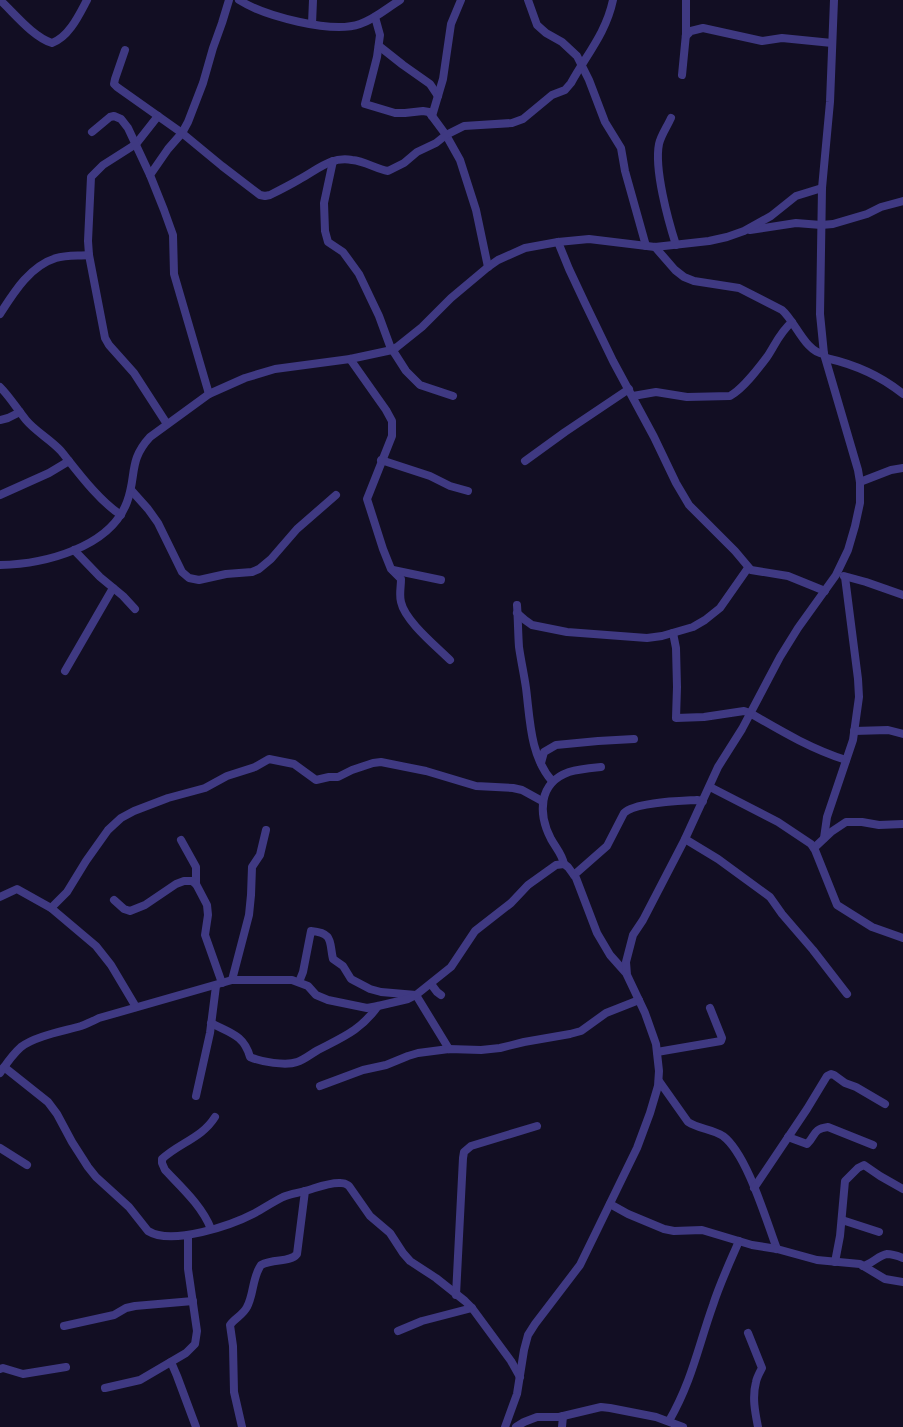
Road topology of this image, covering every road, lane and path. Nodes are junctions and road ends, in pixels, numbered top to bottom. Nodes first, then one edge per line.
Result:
1 (0, 0) edge
2 (87, 0) edge
3 (229, 0) edge
4 (239, 0) edge
5 (313, 0) edge
6 (400, 0) edge
7 (461, 0) edge
8 (528, 0) edge
9 (613, 0) edge
10 (686, 0) edge
11 (834, 0) edge
12 (375, 17) junction
13 (312, 24) junction
14 (686, 36) junction
15 (832, 43) junction
16 (379, 46) junction
17 (125, 50) dead end
18 (582, 64) junction
19 (682, 75) dead end
20 (438, 96) junction
21 (158, 116) junction
22 (432, 116) junction
23 (671, 118) dead end
24 (92, 132) dead end
25 (182, 133) junction
26 (446, 135) junction
27 (136, 144) junction
28 (333, 161) junction
29 (150, 175) junction
30 (822, 188) junction
31 (903, 201) edge
32 (821, 225) junction
33 (744, 231) junction
34 (558, 242) junction
35 (676, 245) junction
36 (645, 246) junction
37 (654, 247) junction
38 (89, 255) junction
39 (488, 267) junction
40 (0, 314) edge
41 (792, 322) junction
42 (392, 350) junction
43 (825, 356) junction
44 (350, 359) junction
45 (0, 387) edge
46 (209, 393) junction
47 (631, 393) junction
48 (903, 394) edge
49 (453, 396) dead end
50 (20, 412) junction
51 (0, 420) edge
52 (167, 424) junction
53 (381, 460) junction
54 (69, 461) junction
55 (525, 461) dead end
56 (903, 468) edge
57 (860, 482) junction
58 (130, 490) junction
59 (468, 491) dead end
60 (0, 495) edge
61 (336, 495) dead end
62 (121, 515) junction
63 (74, 550) junction
64 (0, 565) edge
65 (748, 567) junction
66 (391, 569) junction
67 (836, 575) junction
68 (845, 577) junction
69 (441, 580) dead end
70 (113, 588) junction
71 (825, 591) junction
72 (903, 595) edge
73 (135, 609) dead end
74 (673, 633) junction
75 (450, 660) dead end
76 (65, 671) dead end
77 (750, 713) junction
78 (854, 731) junction
79 (903, 734) edge
80 (634, 739) dead end
81 (846, 760) junction
82 (541, 763) junction
83 (601, 767) dead end
84 (552, 781) junction
85 (710, 787) junction
86 (542, 801) junction
87 (703, 801) junction
88 (903, 824) edge
89 (266, 830) dead end
90 (824, 838) junction
91 (685, 839) junction
92 (181, 840) dead end
93 (814, 848) junction
94 (564, 864) junction
95 (574, 875) junction
96 (196, 884) junction
97 (0, 897) edge
98 (114, 900) dead end
99 (51, 908) junction
100 (903, 938) edge
101 (627, 975) junction
102 (232, 980) junction
103 (299, 982) junction
104 (219, 984) junction
105 (431, 984) junction
106 (847, 994) dead end
107 (416, 995) junction
108 (441, 995) dead end
109 (639, 1000) junction
110 (378, 1006) junction
111 (136, 1007) junction
112 (710, 1008) dead end
113 (211, 1023) junction
114 (449, 1049) junction
115 (657, 1052) junction
116 (2, 1070) edge
117 (659, 1081) junction
118 (320, 1086) dead end
119 (196, 1096) dead end
120 (885, 1104) dead end
121 (215, 1117) dead end
122 (537, 1126) dead end
123 (788, 1137) junction
124 (873, 1145) dead end
125 (0, 1148) edge
126 (27, 1165) dead end
127 (754, 1188) junction
128 (903, 1189) edge
129 (305, 1191) junction
130 (610, 1204) junction
131 (842, 1220) junction
132 (211, 1230) junction
133 (879, 1232) dead end
134 (188, 1235) junction
135 (739, 1241) junction
136 (777, 1249) junction
137 (903, 1258) edge
138 (835, 1262) junction
139 (863, 1266) junction
140 (903, 1282) edge
141 (456, 1295) junction
142 (193, 1301) junction
143 (472, 1308) junction
144 (64, 1326) dead end
145 (398, 1331) dead end
146 (748, 1333) dead end
147 (171, 1362) junction
148 (66, 1367) dead end
149 (0, 1369) edge
150 (520, 1377) junction
151 (105, 1388) dead end
152 (563, 1416) junction
153 (656, 1417) junction
154 (669, 1421) junction
155 (196, 1427) edge
156 (242, 1427) edge
157 (505, 1427) edge
158 (516, 1427) edge
159 (562, 1427) edge
160 (662, 1427) edge
161 (683, 1427) edge
162 (758, 1427) edge

1 - 2 street
3 - 25 street
4 - 13 street
5 - 13 street
6 - 12 street
7 - 20 street
8 - 18 street
9 - 18 street
10 - 14 street
11 - 15 street
12 - 13 street
12 - 16 street
14 - 15 street
14 - 19 street
15 - 30 street
16 - 20 street
16 - 22 street
17 - 21 street
18 - 26 street
18 - 36 street
20 - 22 street
21 - 25 street
21 - 27 street
22 - 26 street
23 - 35 street
24 - 27 street
25 - 28 street
25 - 29 street
26 - 28 street
26 - 39 street
27 - 29 street
27 - 38 street
28 - 42 street
29 - 46 street
30 - 32 street
30 - 33 street
31 - 32 street
32 - 33 street
32 - 43 street
33 - 35 street
34 - 36 street
34 - 39 street
34 - 47 street
35 - 37 street
36 - 37 street
37 - 41 street
38 - 40 street
38 - 52 street
39 - 42 street
41 - 43 street
41 - 47 street
42 - 44 street
42 - 49 street
43 - 48 street
43 - 57 street
44 - 46 street
44 - 53 street
45 - 50 street
46 - 52 street
47 - 55 street
47 - 65 street
50 - 51 street
50 - 54 street
52 - 58 street
53 - 59 street
53 - 66 street
54 - 60 street
54 - 62 street
56 - 57 street
57 - 67 street
58 - 61 street
58 - 62 street
62 - 63 street
63 - 64 street
63 - 70 street
65 - 71 street
65 - 74 street
66 - 69 street
66 - 75 street
67 - 68 street
67 - 71 street
68 - 72 street
68 - 78 street
70 - 73 street
70 - 76 street
71 - 77 street
74 - 77 street
74 - 82 street
77 - 81 street
77 - 85 street
78 - 79 street
78 - 81 street
80 - 82 street
81 - 90 street
82 - 84 street
83 - 84 street
84 - 86 street
85 - 87 street
85 - 93 street
86 - 94 street
86 - 99 street
87 - 91 street
87 - 95 street
88 - 90 street
89 - 102 street
90 - 93 street
91 - 101 street
91 - 106 street
92 - 96 street
93 - 100 street
94 - 95 street
94 - 105 street
95 - 101 street
96 - 98 street
96 - 104 street
97 - 99 street
99 - 111 street
101 - 109 street
102 - 103 street
102 - 104 street
103 - 107 street
103 - 110 street
104 - 111 street
104 - 113 street
105 - 107 street
105 - 108 street
107 - 110 street
107 - 114 street
109 - 114 street
109 - 115 street
110 - 113 street
111 - 116 street
112 - 115 street
113 - 119 street
114 - 118 street
115 - 117 street
116 - 134 street
117 - 127 street
117 - 130 street
120 - 123 street
121 - 132 street
122 - 141 street
123 - 124 street
123 - 127 street
125 - 126 street
127 - 136 street
128 - 131 street
129 - 132 street
129 - 141 street
129 - 156 street
130 - 135 street
130 - 150 street
131 - 133 street
131 - 138 street
132 - 134 street
134 - 142 street
135 - 136 street
135 - 154 street
136 - 138 street
137 - 139 street
138 - 139 street
139 - 140 street
141 - 143 street
142 - 144 street
142 - 147 street
143 - 145 street
143 - 150 street
146 - 162 street
147 - 151 street
147 - 155 street
148 - 149 street
150 - 157 street
152 - 153 street
152 - 158 street
152 - 159 street
153 - 154 street
153 - 160 street
154 - 161 street

